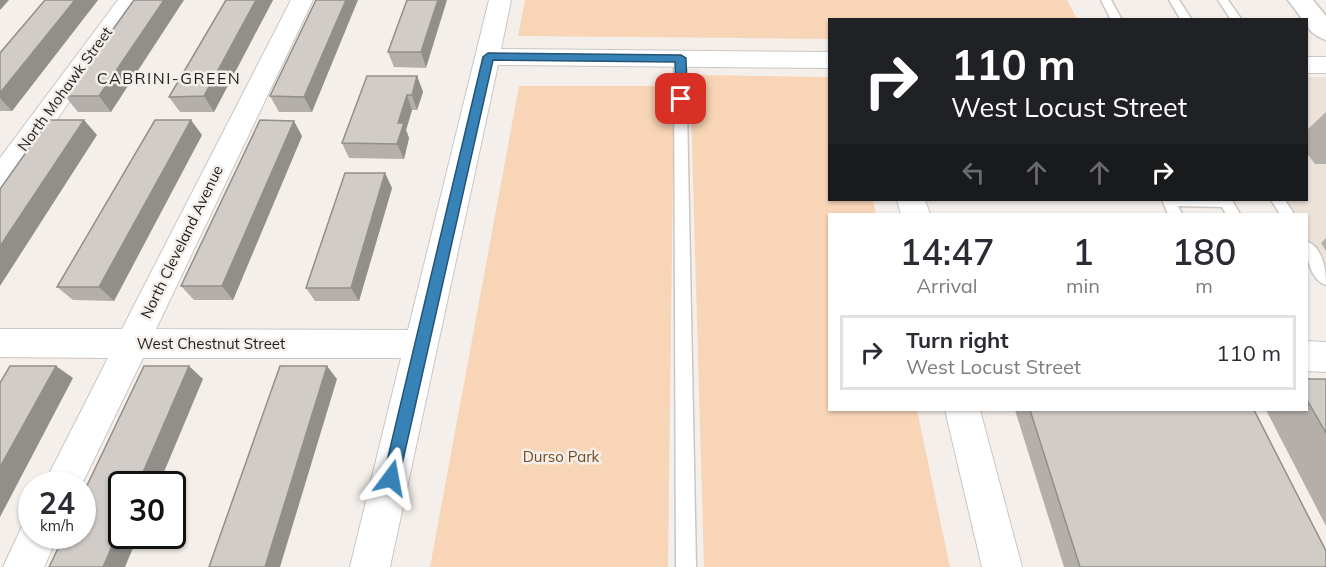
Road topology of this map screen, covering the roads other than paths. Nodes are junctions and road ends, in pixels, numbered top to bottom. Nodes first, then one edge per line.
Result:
1 (130, 0) edge
2 (302, 0) edge
3 (500, 0) edge
4 (1106, 0) edge
5 (1174, 0) edge
6 (1223, 0) edge
7 (1300, 0) edge
8 (1116, 18) edge
9 (1185, 18) edge
10 (1236, 18) edge
11 (1326, 32) edge
12 (488, 57) junction
13 (681, 58) junction
14 (828, 60) edge
15 (1308, 65) edge
16 (1326, 65) edge
17 (0, 179) edge
18 (1168, 201) edge
19 (1232, 213) edge
20 (1308, 250) edge
21 (1326, 279) edge
22 (0, 344) edge
23 (131, 344) junction
24 (421, 344) junction
25 (1308, 356) edge
26 (1326, 357) edge
27 (963, 411) edge
28 (69, 471) edge
29 (31, 549) edge
30 (22, 567) edge
31 (370, 567) edge
32 (686, 567) edge
33 (1002, 567) edge

1 - 17 street, North Mohawk Street
2 - 23 street, North Cleveland Avenue
3 - 12 street
4 - 8 lane
5 - 9 lane
6 - 10 lane
7 - 11 street
12 - 13 street
12 - 24 street
13 - 14 street
13 - 32 lane
15 - 16 street
18 - 19 lane
20 - 21 lane
22 - 23 street, West Chestnut Street
23 - 24 street, West Chestnut Street
23 - 28 street, North Cleveland Avenue
24 - 31 street
25 - 26 street
27 - 33 street
29 - 30 street

